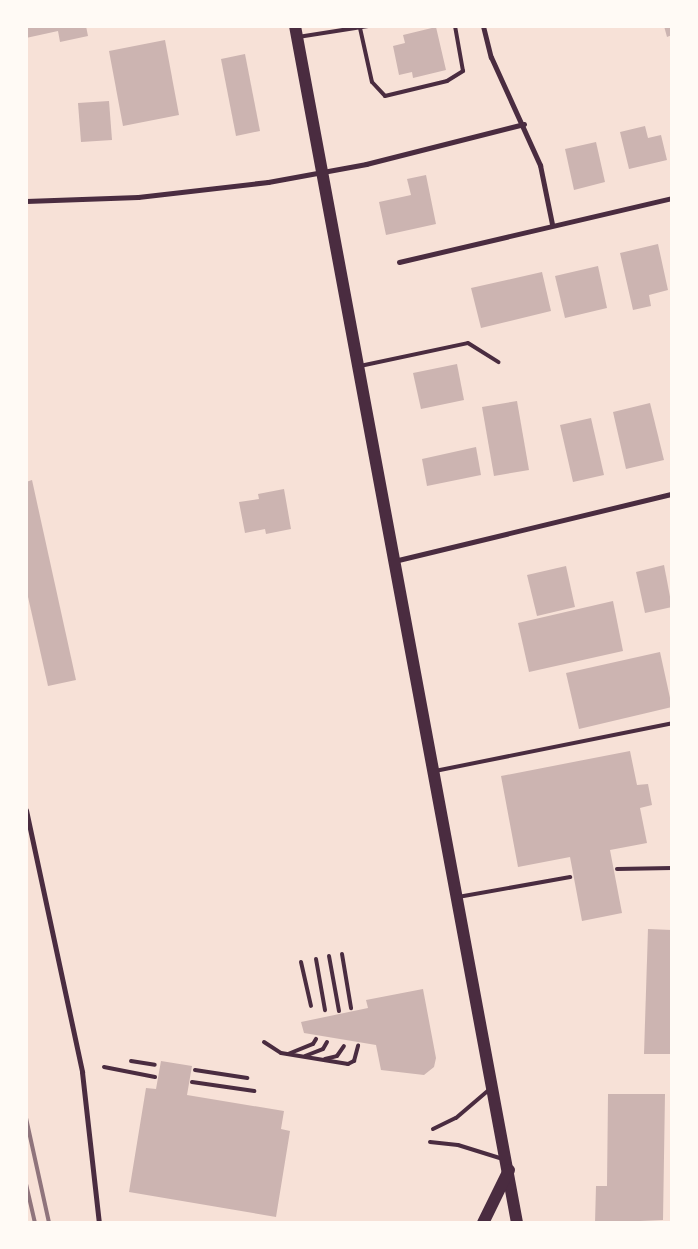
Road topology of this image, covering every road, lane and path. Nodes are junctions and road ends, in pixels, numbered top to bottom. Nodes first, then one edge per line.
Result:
1 (368, 26) edge
2 (455, 26) edge
3 (483, 26) edge
4 (360, 28) junction
5 (296, 32) edge
6 (524, 124) junction
7 (322, 171) junction
8 (672, 198) edge
9 (26, 201) edge
10 (552, 224) junction
11 (399, 262) dead end
12 (499, 362) dead end
13 (358, 366) junction
14 (672, 494) edge
15 (394, 561) junction
16 (672, 722) edge
17 (434, 771) junction
18 (26, 810) edge
19 (672, 868) edge
20 (617, 870) dead end
21 (570, 878) dead end
22 (458, 897) junction
23 (342, 954) dead end
24 (330, 956) dead end
25 (316, 959) dead end
26 (301, 962) dead end
27 (311, 1006) dead end
28 (351, 1008) dead end
29 (325, 1010) dead end
30 (339, 1011) dead end
31 (316, 1039) dead end
32 (264, 1042) dead end
33 (327, 1042) dead end
34 (344, 1046) dead end
35 (358, 1046) dead end
36 (288, 1054) junction
37 (304, 1057) junction
38 (322, 1059) junction
39 (131, 1061) dead end
40 (155, 1064) dead end
41 (104, 1067) dead end
42 (195, 1070) dead end
43 (155, 1077) dead end
44 (247, 1078) dead end
45 (192, 1082) dead end
46 (491, 1088) junction
47 (254, 1091) dead end
48 (433, 1128) dead end
49 (430, 1142) dead end
50 (508, 1165) junction
51 (99, 1223) edge
52 (483, 1223) edge
53 (518, 1223) edge

1 - 4 lane
2 - 4 lane
3 - 6 street
4 - 5 lane
5 - 7 main road
6 - 7 street
6 - 10 street
7 - 9 street
7 - 13 main road
8 - 10 street
10 - 11 street
12 - 13 lane
13 - 15 main road
14 - 15 street
15 - 17 main road
16 - 17 lane
17 - 22 main road
18 - 51 street
19 - 20 lane
21 - 22 lane
22 - 46 main road
23 - 28 lane
24 - 30 lane
25 - 29 lane
26 - 27 lane
31 - 36 lane
32 - 36 lane
33 - 37 lane
34 - 38 lane
35 - 38 lane
36 - 37 lane
37 - 38 lane
39 - 40 lane
41 - 43 lane
42 - 44 lane
45 - 47 lane
46 - 48 lane
46 - 50 main road
49 - 50 lane
50 - 52 main road
50 - 53 main road

